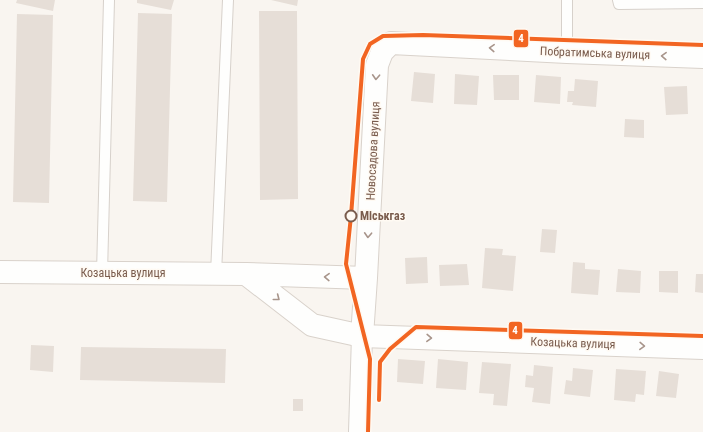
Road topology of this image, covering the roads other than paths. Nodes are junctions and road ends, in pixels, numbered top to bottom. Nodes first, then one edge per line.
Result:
1 (109, 0) edge
2 (228, 0) edge
3 (566, 0) edge
4 (618, 0) edge
5 (703, 3) edge
6 (391, 43) joint
7 (567, 52) junction
8 (703, 57) edge
9 (0, 272) edge
10 (102, 273) junction
11 (216, 274) junction
12 (246, 274) junction
13 (366, 278) junction
14 (362, 336) junction
15 (703, 348) edge
16 (359, 432) edge

1 - 10 lane
2 - 11 lane
3 - 7 lane
4 - 5 lane
7 -> 6 street, Побратимська вулиця
6 -> 13 street, Новосадова вулиця
8 -> 7 street, Побратимська вулиця
9 - 10 street, Козацька вулиця
10 - 11 street, Козацька вулиця
11 - 12 street, Козацька вулиця
13 -> 12 street, Козацька вулиця
12 -> 14 street, Козацька вулиця
13 - 14 street, Новосадова вулиця
14 -> 15 street, Козацька вулиця
14 - 16 street, Новосадова вулиця

